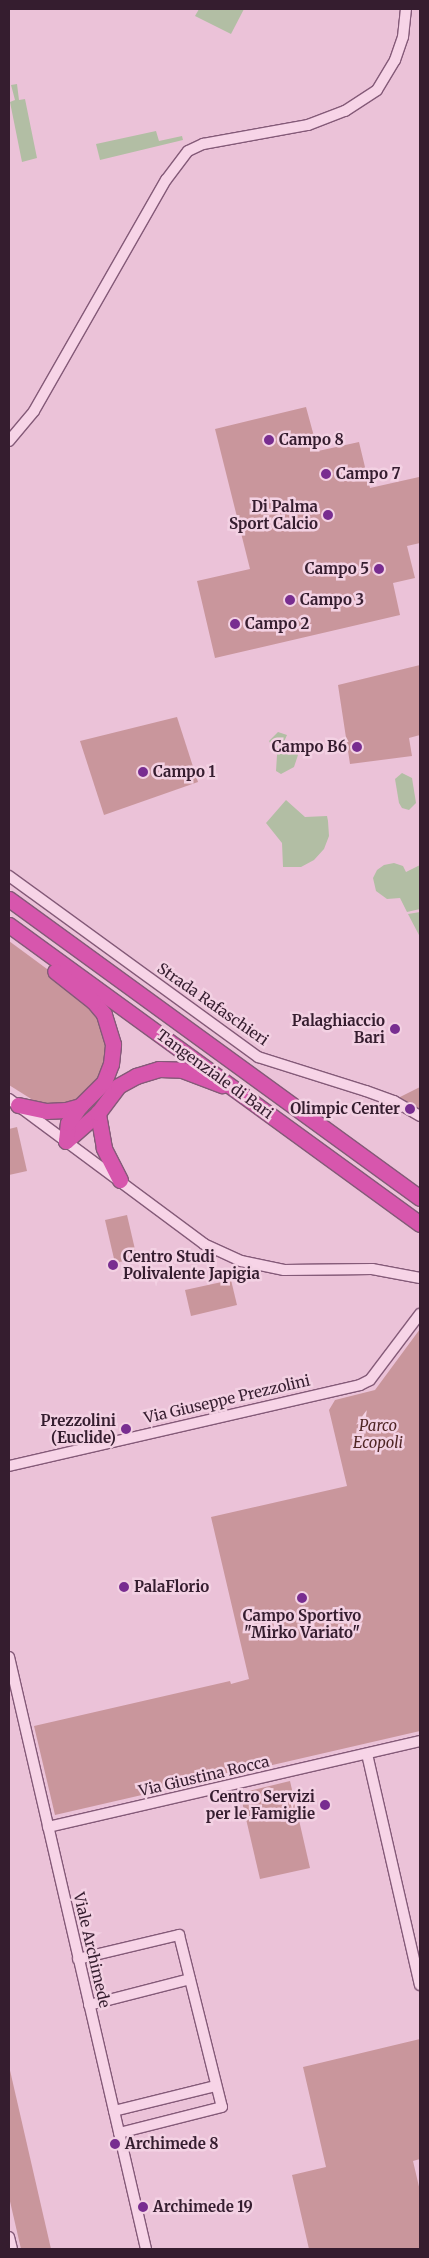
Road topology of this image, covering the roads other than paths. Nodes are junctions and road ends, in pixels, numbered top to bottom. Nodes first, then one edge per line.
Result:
1 (406, 9) edge
2 (9, 440) edge
3 (9, 876) edge
4 (11, 900) edge
5 (9, 926) edge
6 (241, 1093) junction
7 (13, 1102) edge
8 (80, 1106) junction
9 (98, 1113) junction
10 (420, 1116) edge
11 (66, 1141) junction
12 (120, 1180) junction
13 (420, 1198) edge
14 (420, 1224) edge
15 (420, 1278) edge
16 (420, 1314) edge
17 (9, 1466) edge
18 (9, 1657) edge
19 (420, 1741) edge
20 (367, 1754) junction
21 (48, 1827) junction
22 (78, 1958) junction
23 (190, 1979) junction
24 (420, 1986) edge
25 (89, 2004) junction
26 (216, 2086) junction
27 (114, 2111) junction
28 (119, 2133) junction
29 (9, 2237) edge
30 (12, 2249) edge
31 (146, 2249) edge

1 - 2 street
3 - 10 street, Strada Rafaschieri
4 - 13 highway, Tangenziale di Bari
5 - 6 highway, Tangenziale di Bari
5 - 8 highway
6 - 9 highway
6 - 14 highway, Tangenziale di Bari
7 - 8 highway
7 - 11 street
8 - 11 highway
9 - 11 highway
9 - 12 highway
11 - 12 street
12 - 15 street
16 - 17 street, Via Giuseppe Prezzolini
18 - 21 street, Viale Archimede
19 - 20 street, Via Giustina Rocca
20 - 21 street, Via Giustina Rocca
20 - 24 street
21 - 22 street, Viale Archimede
22 - 23 street
22 - 25 street, Viale Archimede
23 - 25 street
23 - 26 street
25 - 27 street, Viale Archimede
26 - 27 street
26 - 28 street
27 - 28 street, Viale Archimede
28 - 31 street, Viale Archimede
29 - 30 street

